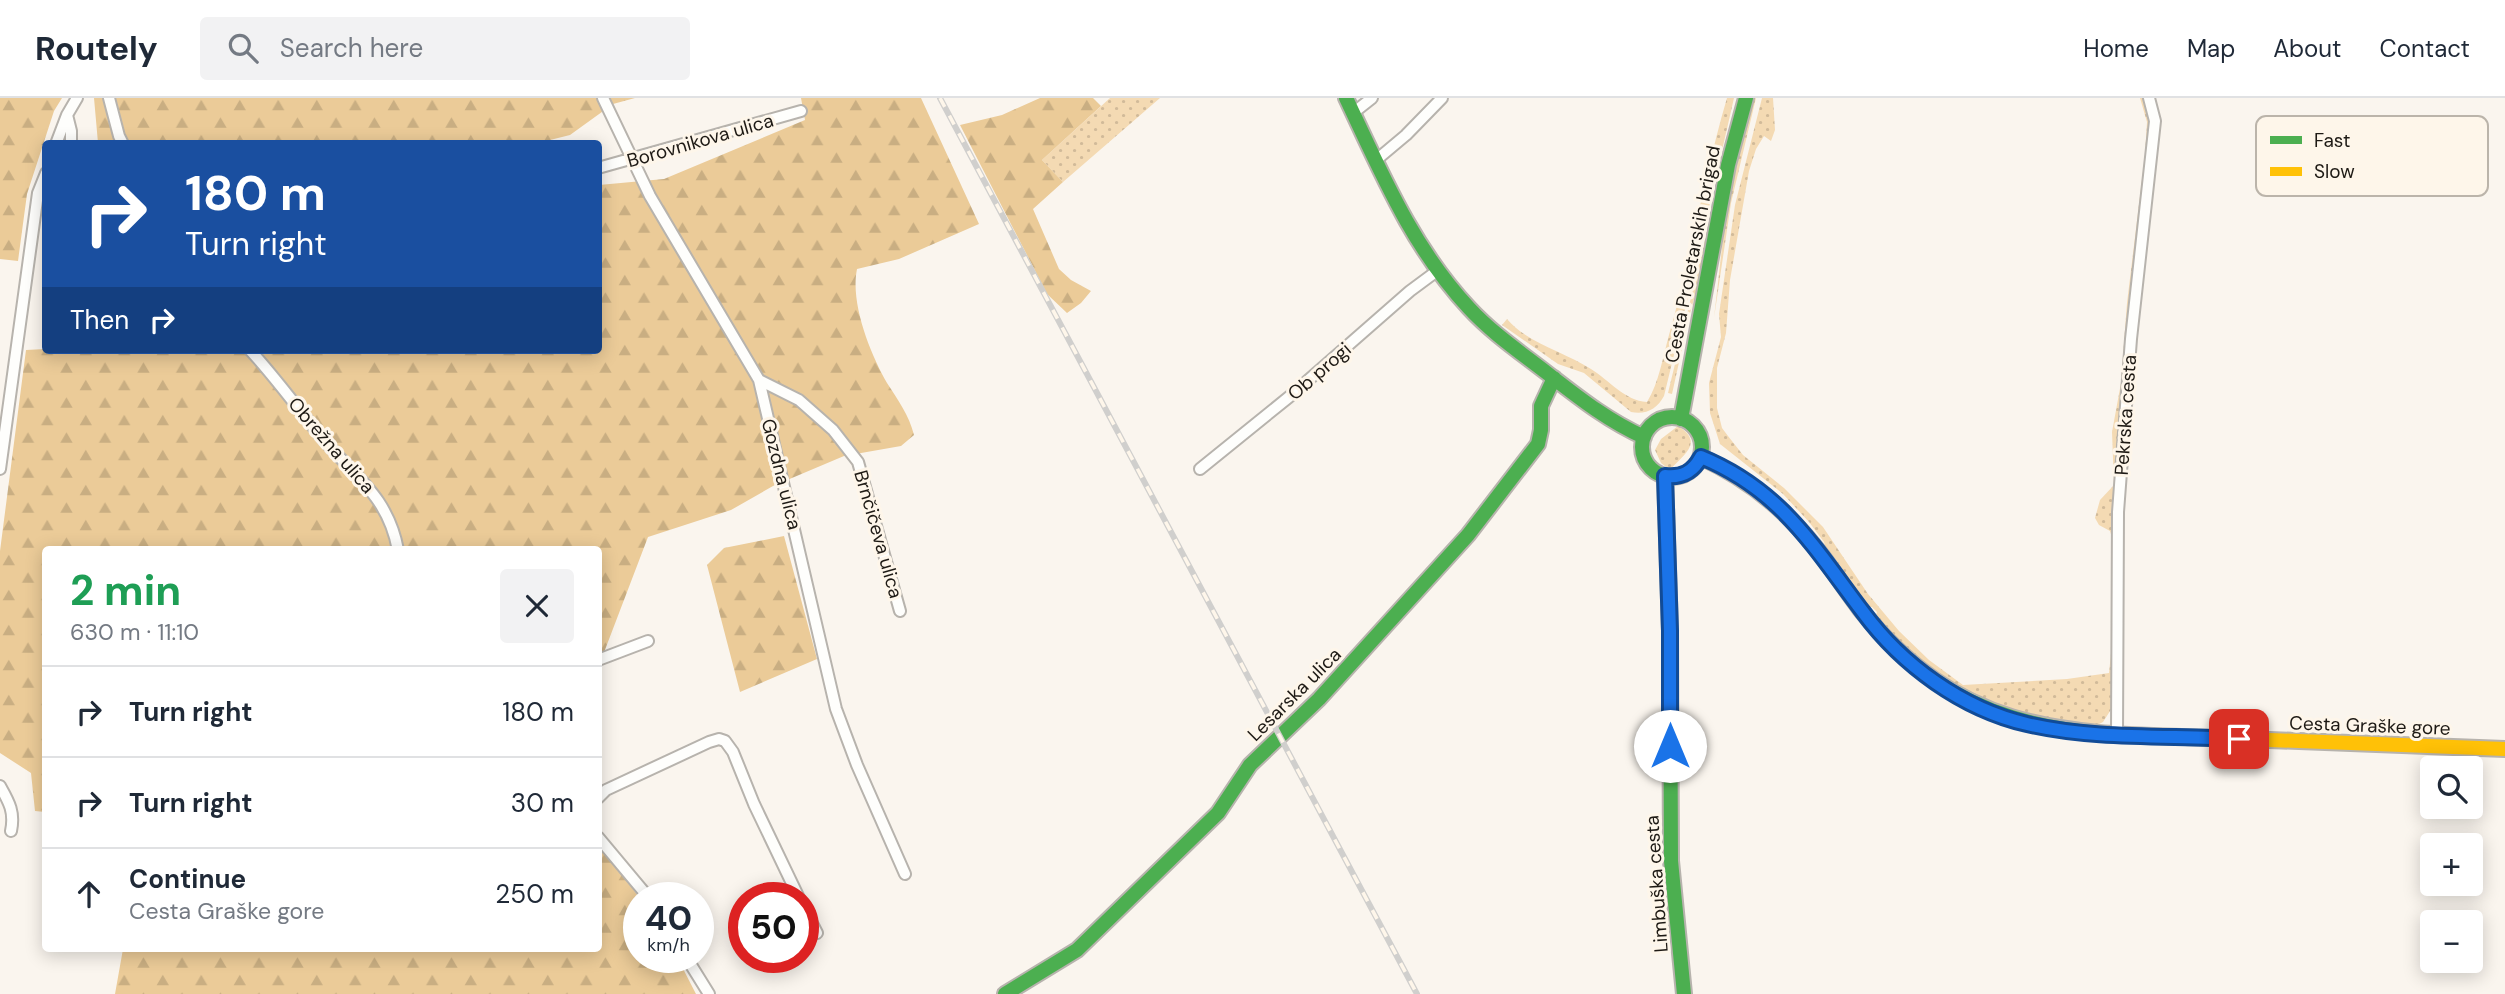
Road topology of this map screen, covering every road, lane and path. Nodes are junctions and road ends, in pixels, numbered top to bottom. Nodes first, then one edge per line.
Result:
1 (77, 98) edge
2 (109, 98) edge
3 (603, 98) edge
4 (1346, 98) edge
5 (1372, 98) edge
6 (1442, 98) edge
7 (1746, 98) edge
8 (2149, 98) edge
9 (800, 111) dead end
10 (1353, 113) junction
11 (67, 115) junction
12 (58, 140) edge
13 (71, 140) edge
14 (120, 140) edge
15 (632, 159) junction
16 (1375, 161) junction
17 (602, 167) edge
18 (42, 183) edge
19 (1437, 271) junction
20 (253, 354) edge
21 (1554, 378) junction
22 (760, 380) junction
23 (1681, 419) junction
24 (1644, 437) junction
25 (1701, 457) junction
26 (0, 470) edge
27 (1200, 470) dead end
28 (1665, 476) junction
29 (397, 546) edge
30 (900, 611) dead end
31 (648, 642) dead end
32 (602, 659) edge
33 (2117, 734) junction
34 (2505, 748) edge
35 (0, 786) edge
36 (602, 794) edge
37 (11, 831) dead end
38 (602, 842) edge
39 (905, 874) dead end
40 (636, 882) edge
41 (791, 882) edge
42 (696, 973) edge
43 (709, 994) edge
44 (1004, 994) edge
45 (1684, 994) edge

1 - 11 street
2 - 14 street
3 - 15 street, Gozdna ulica
4 - 10 street
5 - 10 street
6 - 16 street
7 - 23 street, Cesta Proletarskih brigad
8 - 33 street, Pekrska cesta
9 - 15 street, Borovnikova ulica
10 - 16 street
11 - 12 street
11 - 13 street
15 - 17 street, Borovnikova ulica
15 - 22 street, Gozdna ulica
16 - 19 street
18 - 26 street
19 - 21 street
19 - 27 street, Ob progi
20 - 29 street, Obrežna ulica
21 - 24 street
21 - 44 street, Lesarska ulica
22 - 30 street, Brnčičeva ulica
22 - 39 street, Gozdna ulica
23 - 24 street
23 - 25 street
24 - 28 street
25 - 28 street
25 - 33 street, Cesta Graške gore
28 - 45 street, Limbuška cesta
31 - 32 street
33 - 34 street, Cesta Graške gore
35 - 37 street
36 - 41 street
38 - 40 street
42 - 43 street

